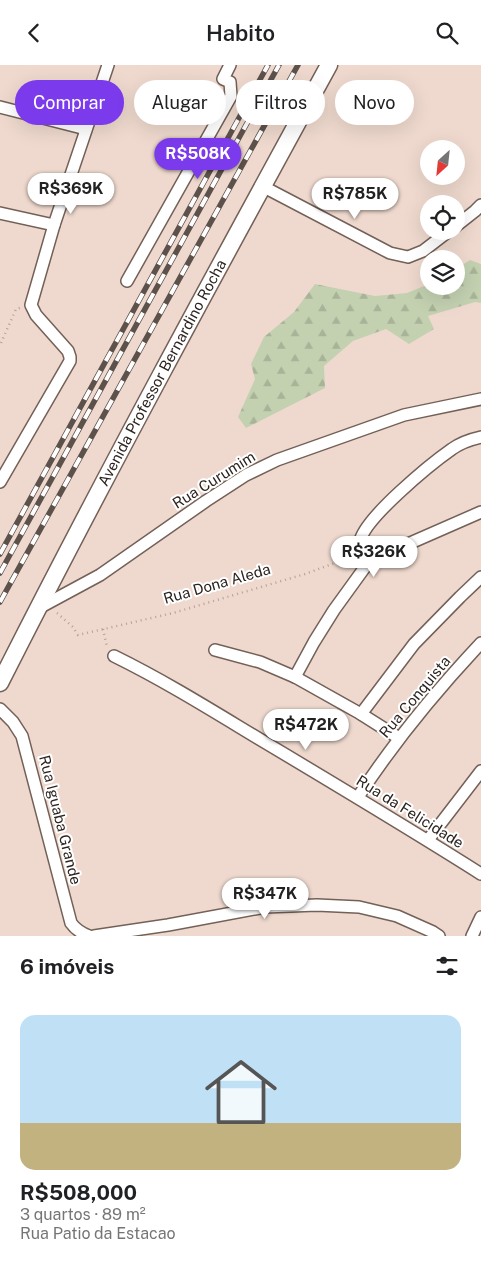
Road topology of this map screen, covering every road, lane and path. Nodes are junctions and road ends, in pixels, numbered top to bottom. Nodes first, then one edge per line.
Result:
1 (108, 65) edge
2 (230, 65) edge
3 (329, 65) edge
4 (0, 107) edge
5 (86, 129) junction
6 (262, 186) junction
7 (481, 205) edge
8 (0, 213) edge
9 (465, 219) edge
10 (54, 225) junction
11 (437, 240) edge
12 (127, 281) dead end
13 (31, 305) junction
14 (1, 343) dead end
15 (481, 399) edge
16 (481, 437) edge
17 (0, 482) edge
18 (481, 512) edge
19 (361, 552) junction
20 (368, 563) junction
21 (481, 577) edge
22 (43, 606) junction
23 (481, 643) edge
24 (215, 650) dead end
25 (114, 656) dead end
26 (295, 677) junction
27 (0, 683) edge
28 (0, 709) edge
29 (361, 714) junction
30 (399, 738) junction
31 (481, 771) edge
32 (358, 797) junction
33 (428, 840) junction
34 (481, 874) edge
35 (481, 917) edge
36 (89, 936) edge
37 (94, 936) edge
38 (439, 936) edge
39 (472, 936) edge

1 - 5 street
2 - 12 street
3 - 6 main road, Avenida Professor Bernardino Rocha
4 - 5 street
5 - 10 street
6 - 11 street
6 - 22 main road, Avenida Professor Bernardino Rocha
7 - 9 street
8 - 10 street
10 - 13 street
13 - 14 path
13 - 17 street
15 - 22 street, Rua Curumim
16 - 19 street
18 - 20 street
19 - 20 street
19 - 22 path, Rua Dona Aleda
20 - 26 street
21 - 29 street
22 - 27 main road, Avenida Professor Bernardino Rocha
23 - 30 street, Rua Conquista
24 - 26 street
25 - 32 street, Rua da Felicidade
26 - 29 street
28 - 36 street, Rua Iguaba Grande
29 - 30 street
30 - 32 street, Rua Conquista
31 - 33 street
32 - 33 street, Rua da Felicidade
33 - 34 street, Rua da Felicidade
35 - 39 street
37 - 38 street

